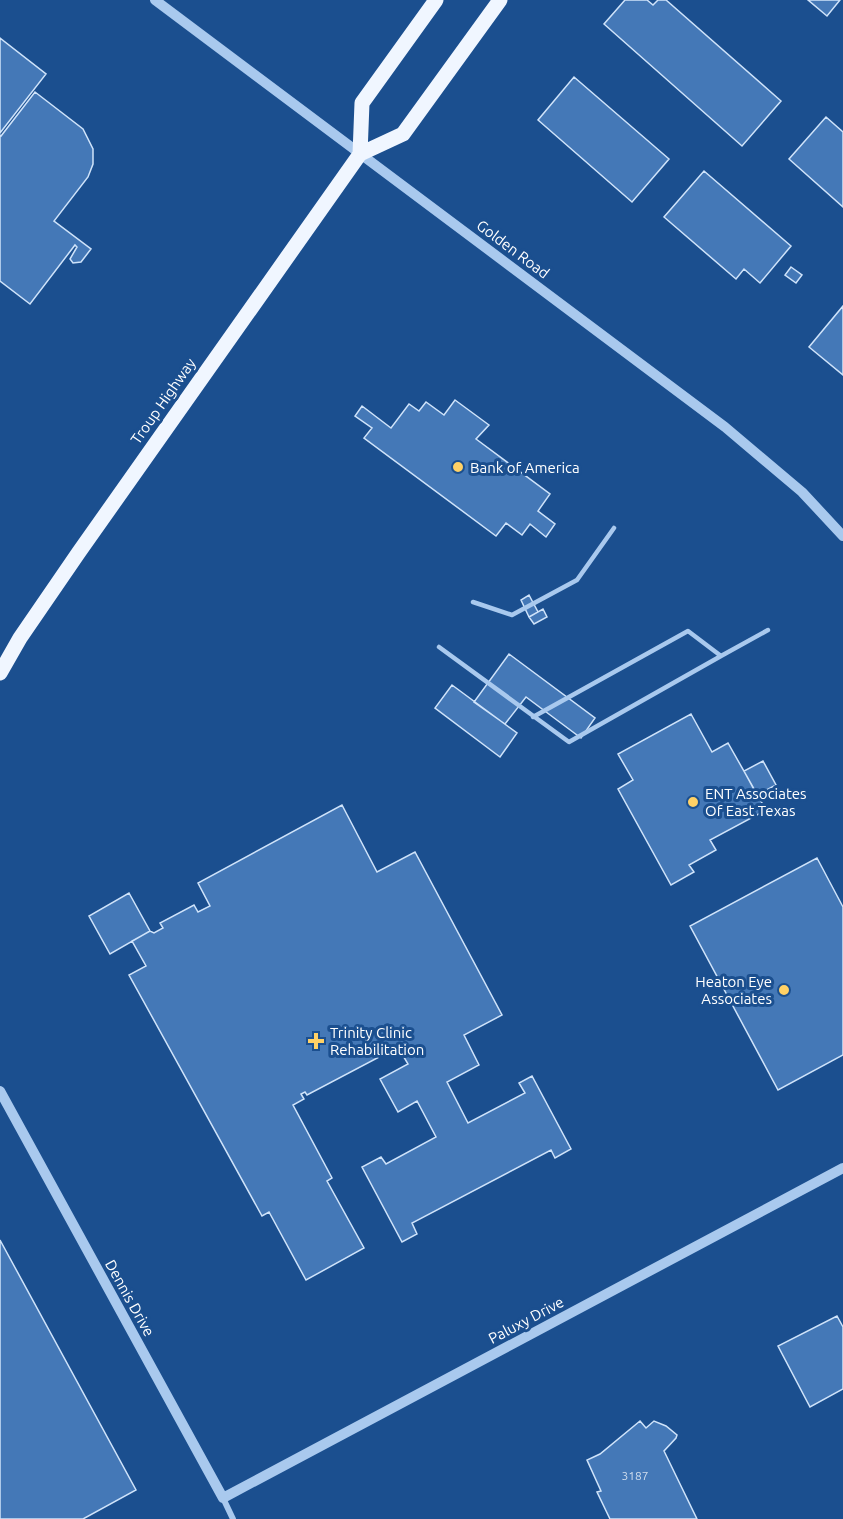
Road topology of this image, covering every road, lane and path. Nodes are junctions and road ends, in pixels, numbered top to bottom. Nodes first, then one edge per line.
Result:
1 (155, 0) edge
2 (436, 0) edge
3 (500, 0) edge
4 (360, 154) junction
5 (614, 528) dead end
6 (843, 536) edge
7 (473, 602) dead end
8 (768, 630) dead end
9 (439, 647) dead end
10 (721, 656) junction
11 (0, 673) edge
12 (533, 717) junction
13 (0, 1091) edge
14 (843, 1168) edge
15 (223, 1498) junction
16 (233, 1519) edge

1 - 4 street, Golden Road
2 - 4 main road
3 - 4 main road
4 - 6 street, Golden Road
4 - 11 main road, Troup Highway
5 - 7 lane
8 - 10 lane
9 - 12 lane
10 - 12 lane
10 - 12 lane
13 - 15 street, Dennis Drive
14 - 15 street, Paluxy Drive
15 - 16 street, Dennis Drive

